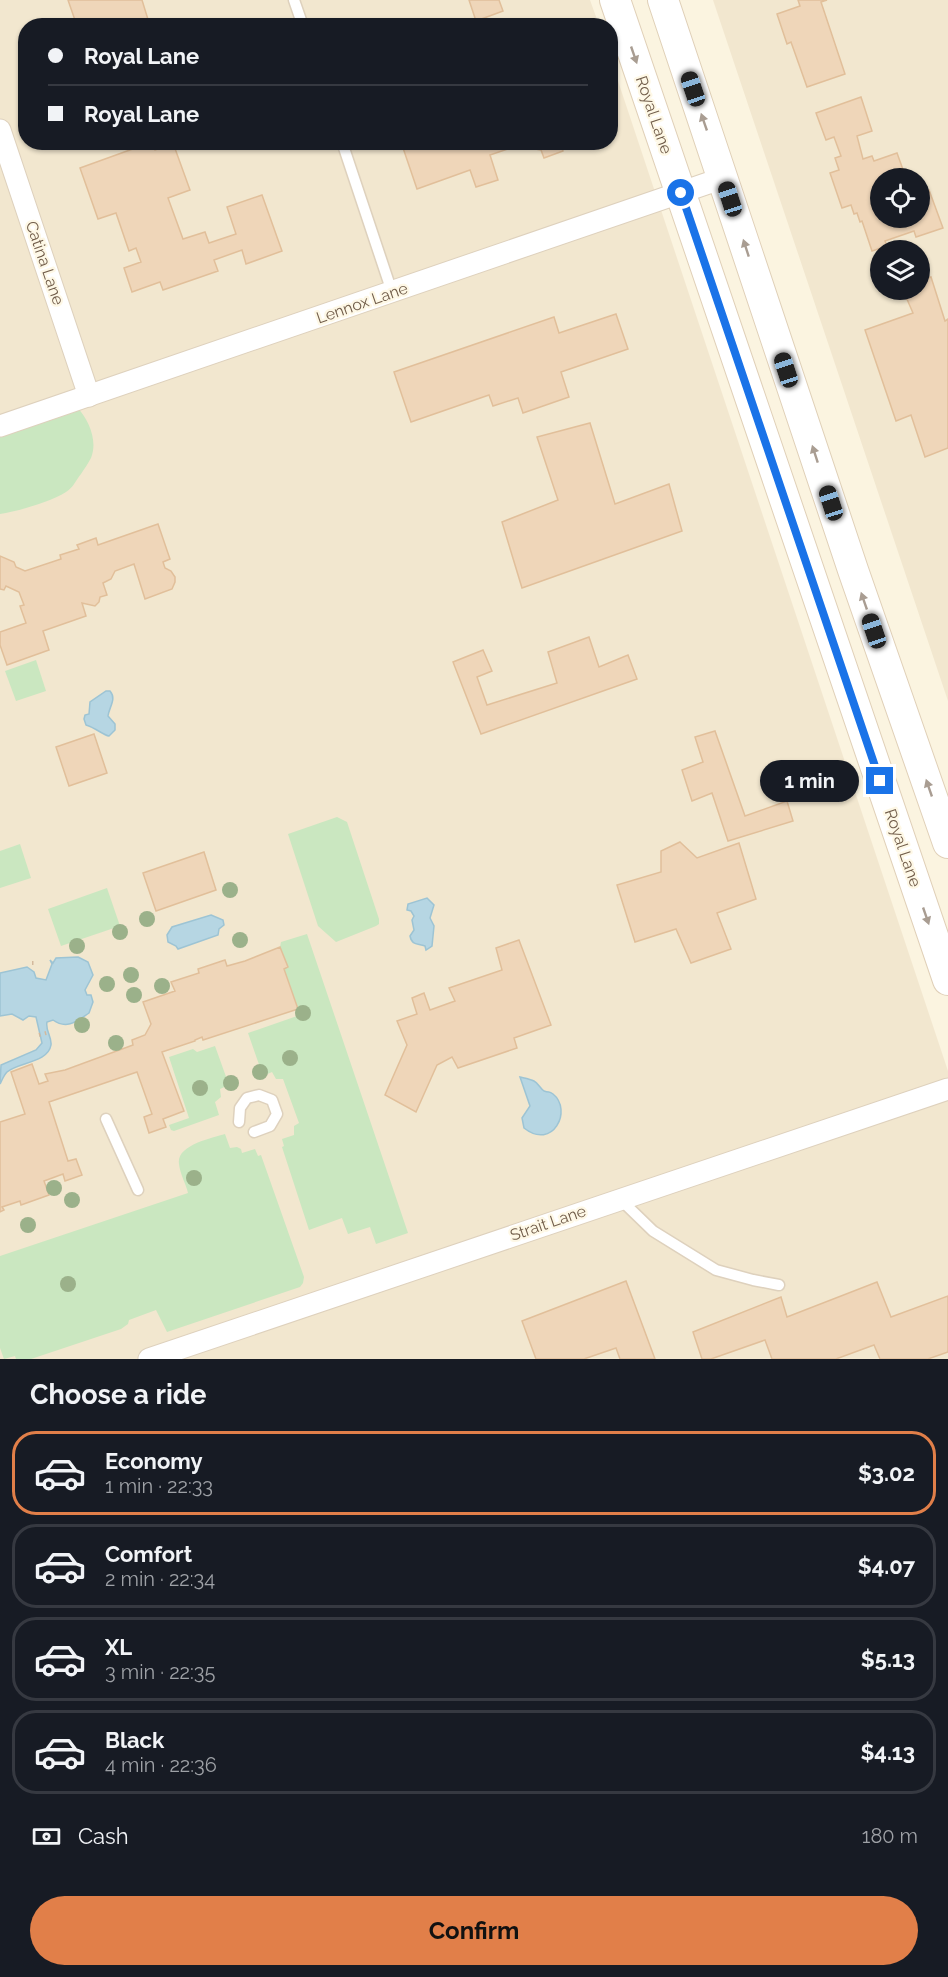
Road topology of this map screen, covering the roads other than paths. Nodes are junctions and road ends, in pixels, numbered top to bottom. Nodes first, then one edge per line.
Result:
1 (294, 0) edge
2 (615, 0) edge
3 (663, 0) edge
4 (300, 18) edge
5 (0, 130) edge
6 (345, 150) edge
7 (723, 178) junction
8 (681, 193) junction
9 (392, 292) junction
10 (89, 396) junction
11 (0, 426) edge
12 (853, 570) junction
13 (812, 584) junction
14 (948, 843) edge
15 (948, 980) edge
16 (948, 1089) edge
17 (106, 1119) dead end
18 (240, 1122) dead end
19 (254, 1132) dead end
20 (138, 1190) dead end
21 (620, 1199) junction
22 (779, 1285) dead end
23 (149, 1359) edge

1 - 4 lane
2 -> 8 main road, Royal Lane
7 -> 3 main road
5 - 10 street, Catina Lane
6 - 9 lane
7 - 8 street, Lennox Lane
12 -> 7 main road
8 - 9 street, Lennox Lane
8 - 13 main road, Royal Lane
9 - 10 street, Lennox Lane
10 - 11 street, Lennox Lane
12 - 13 main road
14 -> 12 main road
13 -> 15 main road, Royal Lane
16 - 21 street, Strait Lane
17 - 20 lane
18 - 19 lane
21 - 22 lane
21 - 23 street, Strait Lane

